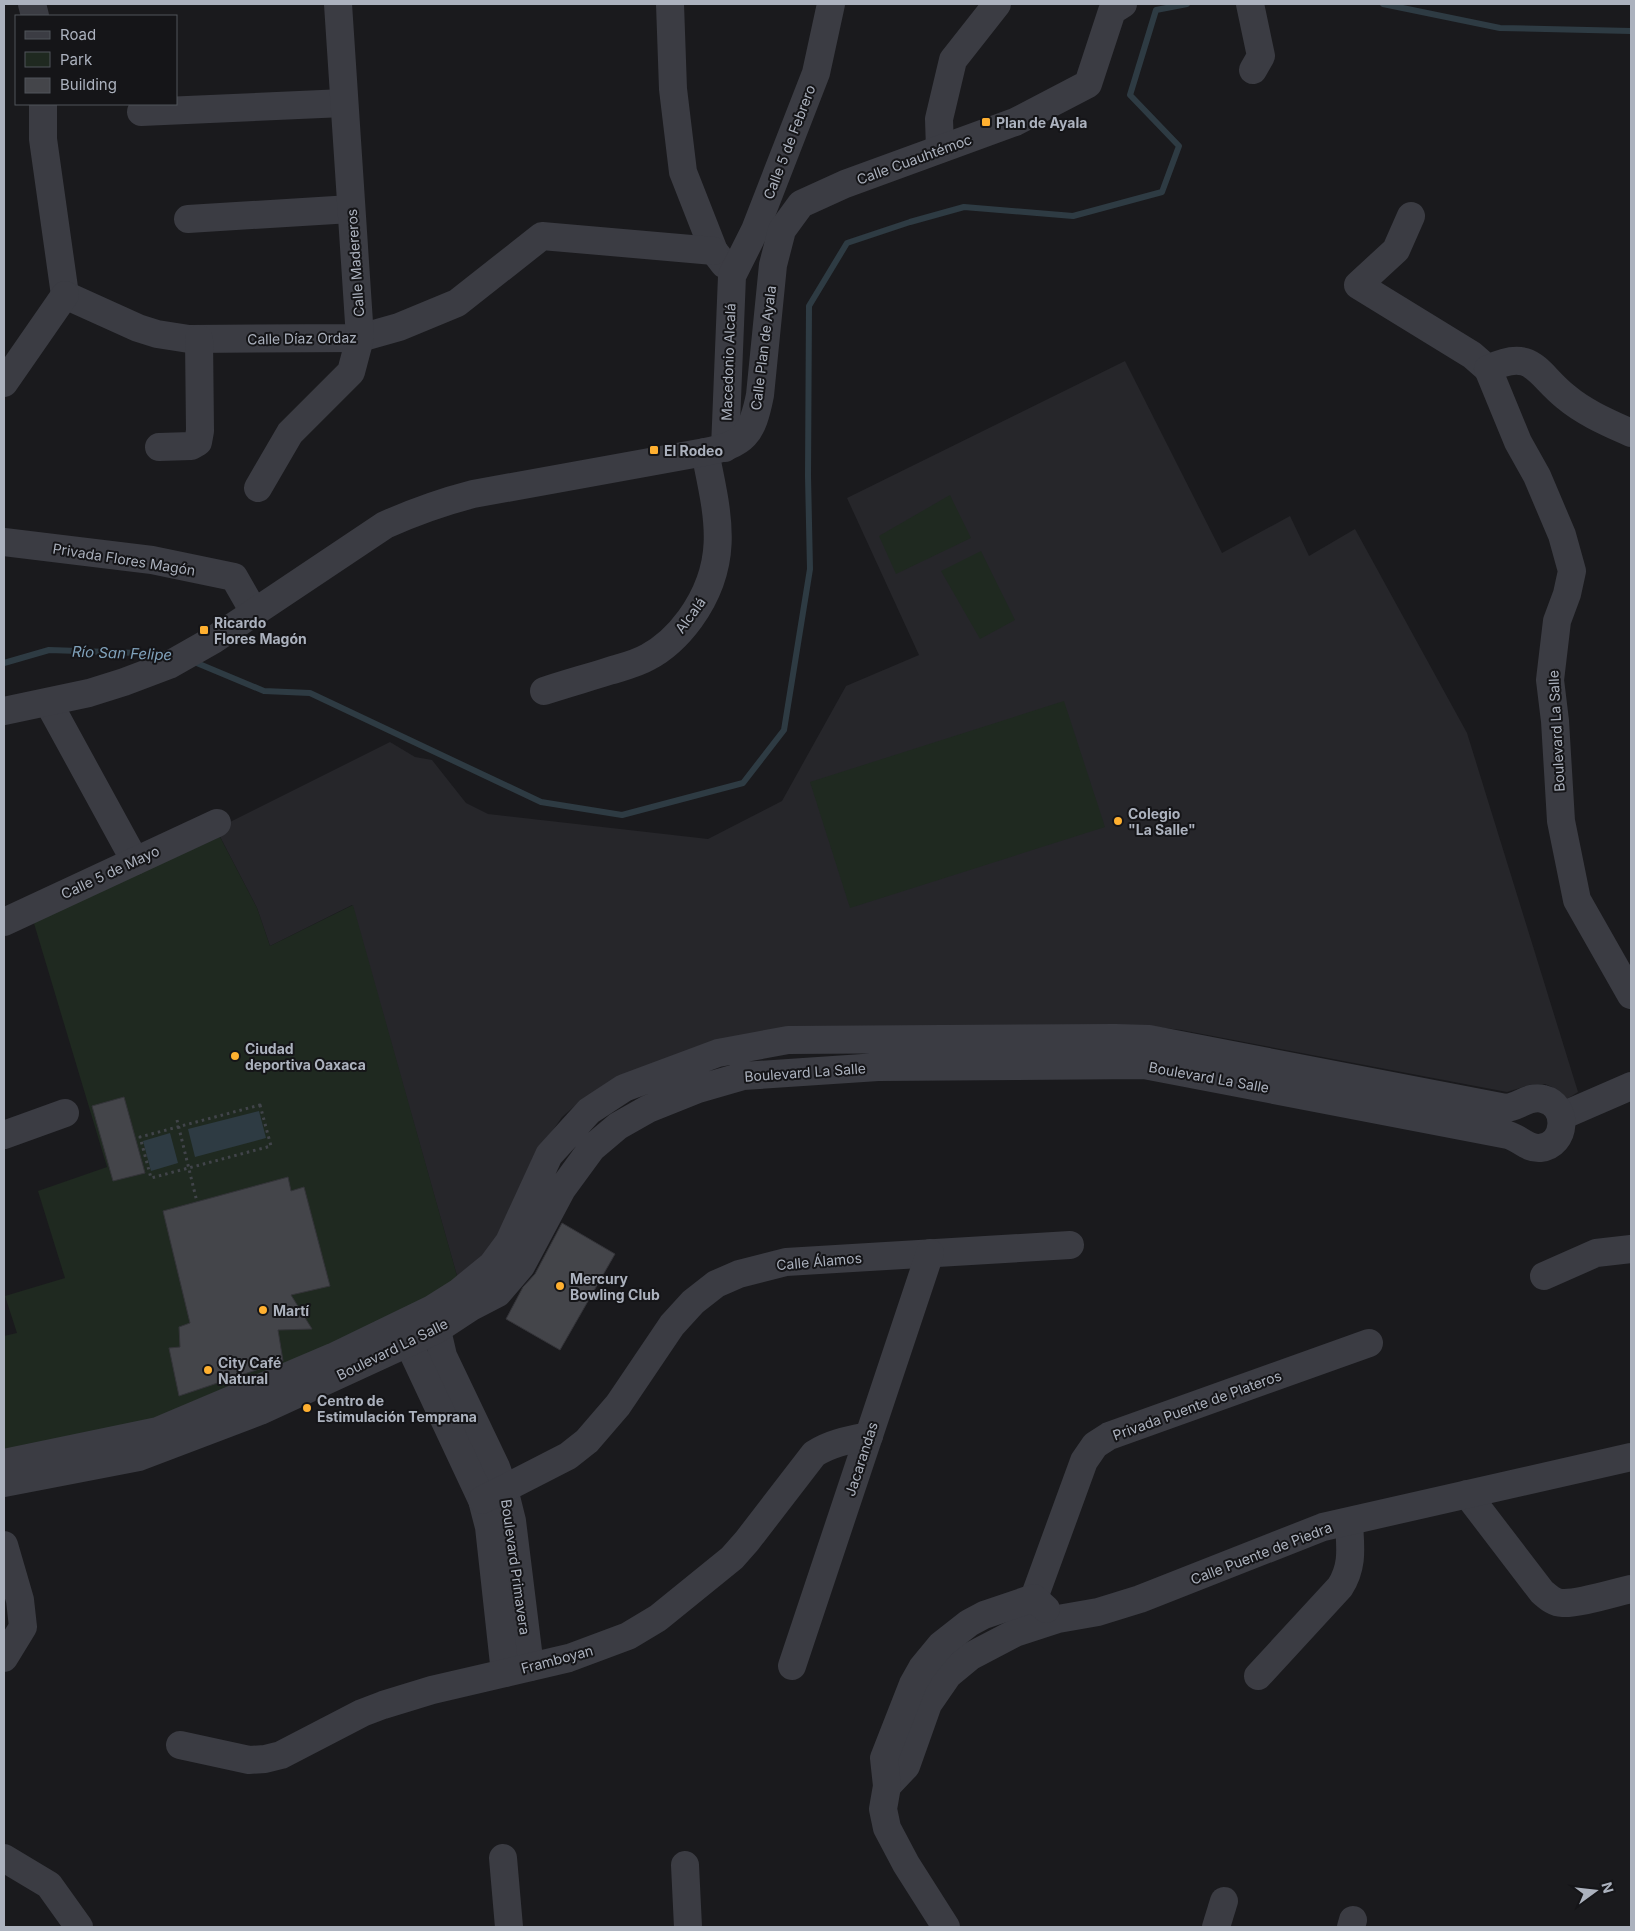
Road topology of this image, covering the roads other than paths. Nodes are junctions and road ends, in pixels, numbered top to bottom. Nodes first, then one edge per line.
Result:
1 (338, 4) edge
2 (670, 4) edge
3 (831, 4) edge
4 (998, 4) edge
5 (1123, 4) edge
6 (1250, 4) edge
7 (1253, 70) dead end
8 (344, 103) junction
9 (42, 105) edge
10 (141, 112) dead end
11 (940, 149) junction
12 (351, 209) junction
13 (1411, 216) dead end
14 (188, 219) dead end
15 (714, 252) junction
16 (773, 265) joint
17 (732, 276) junction
18 (65, 295) junction
19 (360, 338) junction
20 (199, 339) junction
21 (1488, 369) junction
22 (4, 383) edge
23 (1631, 433) edge
24 (159, 447) dead end
25 (715, 450) junction
26 (258, 488) dead end
27 (4, 542) edge
28 (254, 612) junction
29 (544, 691) dead end
30 (48, 702) junction
31 (4, 711) edge
32 (217, 823) dead end
33 (135, 861) junction
34 (4, 922) edge
35 (1631, 995) edge
36 (1631, 1086) edge
37 (65, 1113) dead end
38 (1562, 1116) junction
39 (4, 1135) edge
40 (1070, 1245) dead end
41 (1631, 1249) edge
42 (930, 1253) junction
43 (1544, 1276) dead end
44 (434, 1320) junction
45 (405, 1334) junction
46 (1369, 1343) dead end
47 (869, 1436) junction
48 (1631, 1456) edge
49 (4, 1463) edge
50 (4, 1483) edge
51 (1467, 1494) junction
52 (493, 1495) junction
53 (1349, 1522) junction
54 (4, 1545) edge
55 (1631, 1589) edge
56 (1034, 1598) junction
57 (1048, 1622) junction
58 (4, 1658) edge
59 (792, 1666) dead end
60 (518, 1670) junction
61 (1258, 1676) dead end
62 (180, 1745) dead end
63 (887, 1786) junction
64 (4, 1858) edge
65 (503, 1858) dead end
66 (685, 1865) dead end
67 (1224, 1901) dead end
68 (79, 1927) edge
69 (509, 1927) edge
70 (688, 1927) edge
71 (946, 1927) edge
72 (1216, 1927) edge

1 - 8 street, Calle Madereros
2 - 15 street
3 - 17 street, Calle 5 de Febrero
4 - 11 street
5 - 11 street, Calle Cuauhtémoc
6 - 7 street
8 - 10 street
8 - 12 street, Calle Madereros
9 - 18 street
11 - 16 street, Calle Cuauhtémoc
12 - 14 street
12 - 19 street, Calle Madereros
13 - 21 street
15 - 17 street
15 - 19 street, Calle Díaz Ordaz
16 - 25 street, Calle Plan de Ayala
17 - 25 street, Macedonio Alcalá
18 - 20 street, Calle Díaz Ordaz
18 - 22 street
19 - 20 street, Calle Díaz Ordaz
19 - 26 street, Calle Madereros
20 - 24 street
21 - 23 street
21 - 35 street, Boulevard La Salle
25 - 28 street
25 - 29 street, Alcalá
27 - 28 street, Privada Flores Magón
28 - 30 street
30 - 31 street
30 - 33 street
32 - 33 street, Calle 5 de Mayo
33 - 34 street, Calle 5 de Mayo
36 - 38 street
37 - 39 street
38 - 44 street, Boulevard La Salle
38 - 44 street, Boulevard La Salle
40 - 42 street, Calle Álamos
41 - 43 street
42 - 47 street, Jacarandas
42 - 52 street, Calle Álamos
44 - 45 street, Boulevard La Salle
44 - 52 street, Boulevard Primavera
45 - 49 street, Boulevard La Salle
45 - 50 street, Boulevard La Salle
45 - 52 street, Boulevard Primavera
46 - 56 street, Privada Puente de Plateros
47 - 59 street, Jacarandas
47 - 60 street, Framboyan
48 - 51 street, Calle Puente de Piedra
51 - 53 street, Calle Puente de Piedra
51 - 55 street
52 - 60 street, Boulevard Primavera
53 - 57 street, Calle Puente de Piedra
53 - 61 street
54 - 58 street
56 - 57 street, Privada Puente de Plateros
56 - 63 street
57 - 63 street, Calle Puente de Piedra
60 - 62 street, Framboyan
63 - 71 street
64 - 68 street
65 - 69 street
66 - 70 street
67 - 72 street

